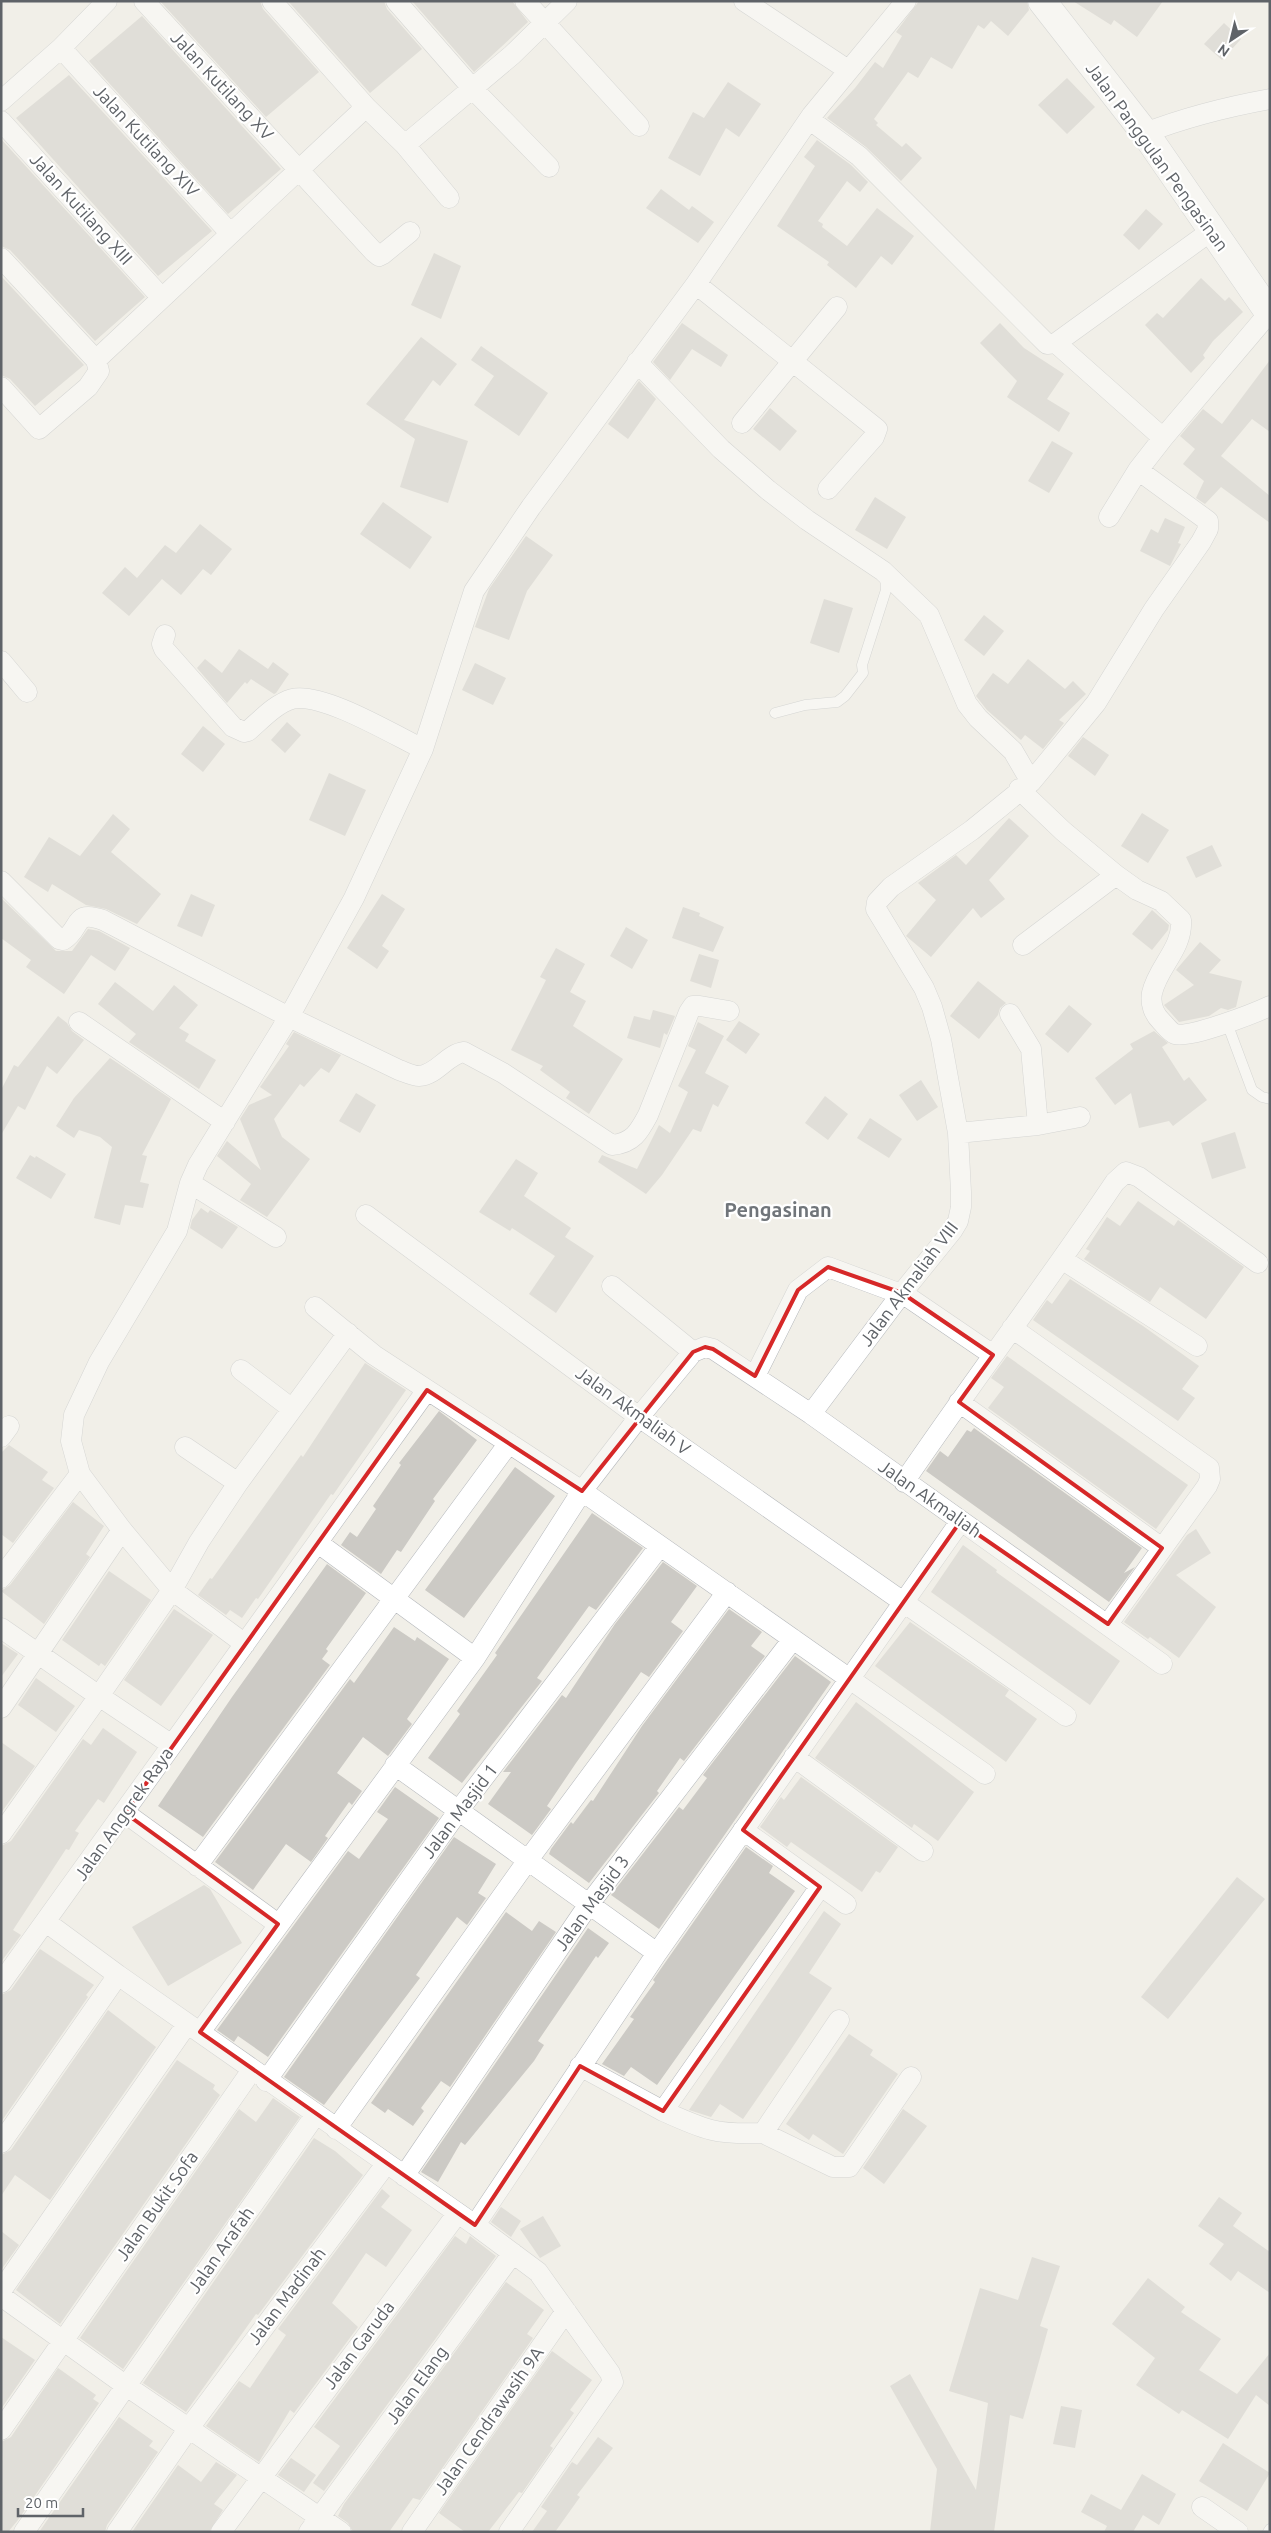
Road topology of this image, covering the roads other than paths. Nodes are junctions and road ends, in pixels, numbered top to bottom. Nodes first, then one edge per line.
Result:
1 (107, 1) edge
2 (144, 1) edge
3 (272, 1) edge
4 (396, 1) edge
5 (525, 1) edge
6 (567, 1) edge
7 (744, 1) edge
8 (906, 1) edge
9 (1042, 1) edge
10 (545, 23) junction
11 (61, 48) junction
12 (848, 70) junction
13 (472, 88) junction
14 (1270, 99) edge
15 (1, 101) edge
16 (366, 107) junction
17 (810, 120) dead end
18 (1, 121) edge
19 (639, 126) dead end
20 (1145, 133) junction
21 (405, 145) junction
22 (549, 167) dead end
23 (299, 170) junction
24 (449, 198) dead end
25 (1212, 231) junction
26 (410, 232) dead end
27 (230, 233) junction
28 (1, 258) edge
29 (696, 284) junction
30 (161, 297) junction
31 (837, 307) dead end
32 (1269, 314) edge
33 (1056, 343) junction
34 (96, 360) junction
35 (792, 360) junction
36 (637, 362) junction
37 (1, 386) edge
38 (742, 423) dead end
39 (1162, 438) junction
40 (1138, 470) junction
41 (828, 489) dead end
42 (1109, 517) dead end
43 (883, 571) junction
44 (165, 635) dead end
45 (1, 661) edge
46 (27, 692) dead end
47 (775, 713) dead end
48 (423, 749) junction
49 (1025, 785) junction
50 (1116, 875) junction
51 (1, 881) edge
52 (1022, 945) dead end
53 (1270, 1006) edge
54 (729, 1011) dead end
55 (1010, 1014) dead end
56 (289, 1017) junction
57 (79, 1022) dead end
58 (1227, 1023) junction
59 (1270, 1099) edge
60 (1080, 1117) dead end
61 (225, 1122) junction
62 (1038, 1125) junction
63 (958, 1134) junction
64 (190, 1183) junction
65 (366, 1215) dead end
66 (276, 1237) dead end
67 (1063, 1260) junction
68 (1258, 1263) dead end
69 (612, 1286) dead end
70 (901, 1293) junction
71 (315, 1307) dead end
72 (1012, 1328) junction
73 (348, 1333) junction
74 (1197, 1346) dead end
75 (694, 1352) junction
76 (993, 1355) junction
77 (241, 1370) dead end
78 (755, 1376) junction
79 (427, 1390) junction
80 (959, 1402) junction
81 (291, 1408) junction
82 (811, 1414) junction
83 (640, 1416) junction
84 (509, 1443) junction
85 (185, 1447) dead end
86 (80, 1474) junction
87 (904, 1482) junction
88 (238, 1483) junction
89 (582, 1491) junction
90 (960, 1522) junction
91 (122, 1530) junction
92 (318, 1543) junction
93 (660, 1546) junction
94 (1162, 1548) junction
95 (1, 1578) edge
96 (172, 1590) junction
97 (727, 1592) junction
98 (394, 1600) junction
99 (904, 1604) junction
100 (1108, 1624) junction
101 (1, 1628) edge
102 (793, 1639) junction
103 (245, 1644) junction
104 (38, 1655) junction
105 (475, 1658) junction
106 (1162, 1664) dead end
107 (851, 1679) junction
108 (99, 1696) junction
109 (1, 1708) edge
110 (1066, 1716) dead end
111 (172, 1745) junction
112 (794, 1757) junction
113 (395, 1765) junction
114 (985, 1774) dead end
115 (459, 1810) junction
116 (125, 1814) junction
117 (743, 1830) junction
118 (1, 1834) edge
119 (923, 1852) dead end
120 (528, 1860) junction
121 (197, 1866) junction
122 (820, 1887) junction
123 (589, 1904) junction
124 (846, 1904) dead end
125 (46, 1922) junction
126 (278, 1924) junction
127 (657, 1953) junction
128 (118, 1975) junction
129 (1, 1983) edge
130 (839, 2020) dead end
131 (193, 2028) junction
132 (580, 2066) junction
133 (259, 2076) junction
134 (910, 2077) dead end
135 (663, 2111) junction
136 (316, 2114) junction
137 (336, 2129) junction
138 (763, 2133) junction
139 (1, 2142) edge
140 (386, 2164) junction
141 (404, 2176) junction
142 (457, 2214) junction
143 (475, 2225) junction
144 (514, 2253) junction
145 (1, 2291) edge
146 (1, 2296) edge
147 (566, 2311) junction
148 (62, 2342) junction
149 (125, 2385) junction
150 (189, 2428) junction
151 (1, 2430) edge
152 (260, 2477) junction
153 (1202, 2507) dead end
154 (314, 2524) edge
155 (24, 2532) edge
156 (117, 2532) edge
157 (221, 2532) edge
158 (341, 2532) edge
159 (412, 2532) edge
160 (509, 2532) edge
161 (1238, 2532) edge

1 - 11 street
2 - 23 street, Jalan Kutilang XV
3 - 16 street
4 - 13 street
5 - 10 street
6 - 10 street
7 - 12 street
8 - 12 street
9 - 20 street, Jalan Panggulan Pengasinan
10 - 13 street
10 - 19 street
11 - 15 street
11 - 27 street, Jalan Kutilang XIV
12 - 29 street
13 - 21 street
13 - 22 street
14 - 20 street
16 - 21 street
16 - 23 street
17 - 33 street
18 - 30 street, Jalan Kutilang XIII
20 - 25 street, Jalan Panggulan Pengasinan
21 - 24 street
23 - 26 street, Jalan Kutilang XV
23 - 27 street
25 - 32 street, Jalan Panggulan Pengasinan
25 - 33 street
27 - 30 street
28 - 34 street
29 - 35 street
29 - 36 street
30 - 34 street
31 - 35 street
32 - 39 street
33 - 39 street
34 - 37 street
35 - 38 street
35 - 41 street
36 - 43 street
36 - 48 street
39 - 40 street
40 - 42 street
40 - 49 street, Jalan Akmaliah VIII
43 - 47 lane
43 - 49 street
44 - 48 street
45 - 46 street
48 - 56 street
49 - 50 street
49 - 63 street, Jalan Akmaliah VIII
50 - 52 street
50 - 58 street
51 - 56 street
53 - 58 street
54 - 56 street
55 - 62 street
56 - 61 street
57 - 61 street
58 - 59 lane
60 - 62 street
61 - 64 street
62 - 63 street
63 - 70 street, Jalan Akmaliah VIII
64 - 66 street
64 - 86 street
65 - 83 street, Jalan Akmaliah V
67 - 68 street
67 - 72 street
67 - 74 street
69 - 75 street
70 - 76 street
70 - 78 street
70 - 82 street, Jalan Akmaliah VIII
71 - 73 street
72 - 76 street
72 - 94 street
73 - 79 street
73 - 81 street
75 - 78 street, Jalan Akmaliah
75 - 83 street
76 - 80 street
77 - 81 street
78 - 82 street, Jalan Akmaliah
79 - 84 street
79 - 92 street, Jalan Anggrek Raya
80 - 87 street
80 - 94 street
81 - 88 street
82 - 87 street, Jalan Akmaliah
83 - 89 street
83 - 99 street, Jalan Akmaliah V
84 - 89 street
84 - 98 street
85 - 88 street
86 - 91 street
86 - 95 street
87 - 90 street, Jalan Akmaliah
88 - 96 street
89 - 93 street
89 - 105 street
90 - 99 street
90 - 100 street, Jalan Akmaliah
91 - 96 street
91 - 104 street
92 - 98 street
92 - 103 street, Jalan Anggrek Raya
93 - 97 street
93 - 115 street, Jalan Masjid 1
94 - 100 street
96 - 103 street
96 - 108 street
97 - 102 street
97 - 120 street
98 - 105 street
98 - 121 street
99 - 107 street
99 - 110 street, Jalan Akmaliah V
100 - 106 street, Jalan Akmaliah
101 - 104 street
102 - 107 street
102 - 123 street, Jalan Masjid 3
103 - 111 street, Jalan Anggrek Raya
104 - 108 street
104 - 109 street
105 - 113 street
107 - 112 street
107 - 114 street
108 - 111 street
108 - 118 street
111 - 116 street, Jalan Anggrek Raya
112 - 117 street
112 - 119 street
113 - 115 street
113 - 126 street
115 - 120 street
115 - 133 street, Jalan Masjid 1
116 - 121 street
116 - 125 street, Jalan Anggrek Raya
117 - 122 street
117 - 127 street
120 - 123 street
120 - 137 street
121 - 126 street
122 - 124 street
122 - 135 street
123 - 127 street
123 - 141 street, Jalan Masjid 3
125 - 128 street
125 - 129 street, Jalan Anggrek Raya
126 - 131 street
127 - 132 street
128 - 131 street
128 - 139 street
130 - 138 street
131 - 133 street
131 - 145 street
132 - 135 street
132 - 143 street
133 - 136 street
133 - 148 street, Jalan Bukit Sofa
134 - 138 street
135 - 138 street
136 - 137 street
136 - 149 street, Jalan Arafah
137 - 140 street
140 - 141 street
140 - 150 street, Jalan Madinah
141 - 142 street
142 - 143 street
142 - 152 street, Jalan Garuda
143 - 144 street
144 - 147 street
144 - 154 street, Jalan Elang
146 - 148 street
147 - 159 street, Jalan Cendrawasih 9A
147 - 160 street
148 - 149 street
148 - 151 street, Jalan Bukit Sofa
149 - 150 street
149 - 155 street, Jalan Arafah
150 - 152 street
150 - 156 street, Jalan Madinah
152 - 154 street
152 - 157 street, Jalan Garuda
153 - 161 street
154 - 158 street

